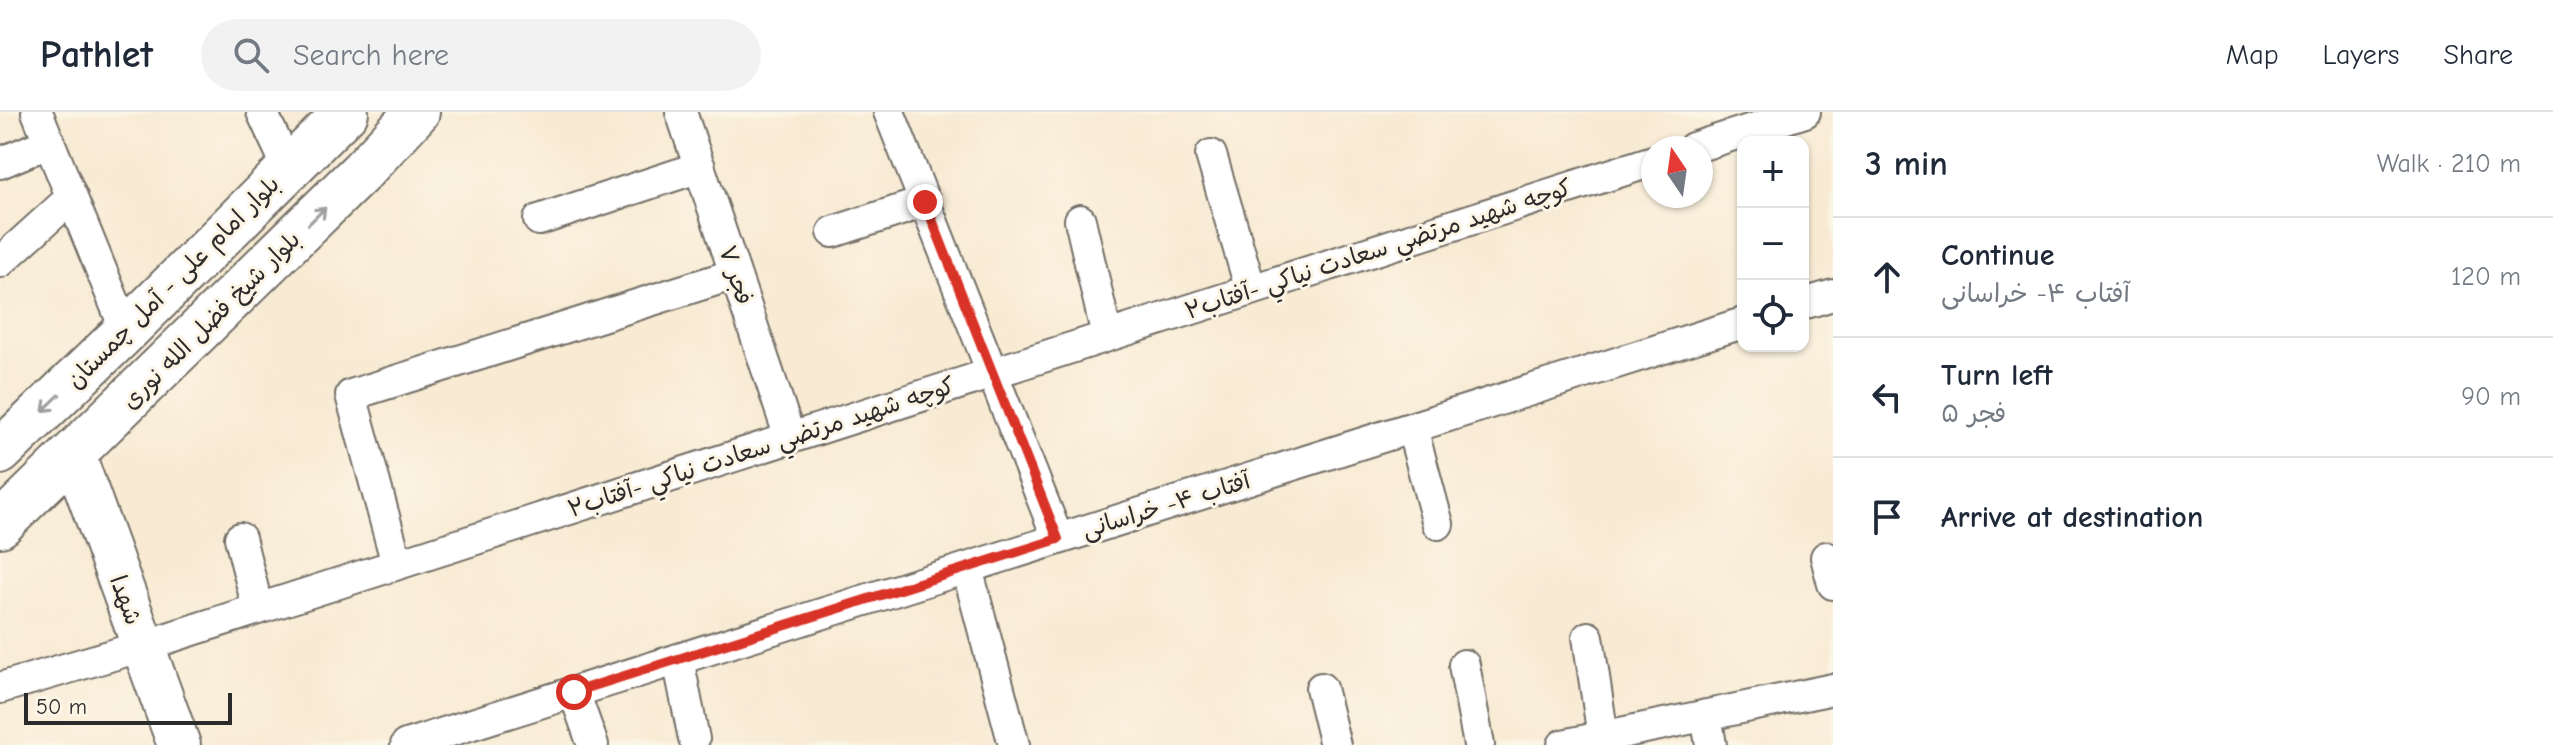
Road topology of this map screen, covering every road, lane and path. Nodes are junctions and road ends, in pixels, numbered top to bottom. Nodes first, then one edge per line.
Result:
1 (37, 112) edge
2 (262, 112) edge
3 (417, 112) edge
4 (681, 112) edge
5 (889, 112) edge
6 (1805, 112) edge
7 (336, 122) edge
8 (50, 142) junction
9 (1713, 142) edge
10 (1211, 155) dead end
11 (0, 163) edge
12 (1641, 165) edge
13 (700, 167) junction
14 (288, 168) junction
15 (362, 171) junction
16 (72, 197) junction
17 (925, 202) junction
18 (539, 220) dead end
19 (1080, 220) dead end
20 (833, 232) dead end
21 (0, 262) edge
22 (735, 274) junction
23 (1251, 290) junction
24 (1833, 295) edge
25 (1809, 302) edge
26 (1737, 325) edge
27 (126, 331) junction
28 (1107, 336) junction
29 (992, 373) junction
30 (1412, 428) junction
31 (790, 438) junction
32 (0, 452) edge
33 (74, 455) junction
34 (1438, 524) dead end
35 (0, 525) edge
36 (240, 538) dead end
37 (1058, 539) junction
38 (397, 564) junction
39 (967, 568) junction
40 (258, 609) junction
41 (1588, 637) dead end
42 (143, 646) junction
43 (678, 659) junction
44 (1464, 665) dead end
45 (0, 688) edge
46 (1321, 688) dead end
47 (1833, 689) edge
48 (574, 692) junction
49 (1706, 715) junction
50 (477, 734) edge
51 (1619, 738) edge
52 (694, 739) dead end
53 (179, 745) edge
54 (406, 745) edge
55 (593, 745) edge
56 (1014, 745) edge
57 (1335, 745) edge
58 (1479, 745) edge
59 (1563, 745) edge
60 (1711, 745) edge

1 - 8 street
2 - 14 street
3 - 15 main road, بلوار شیخ فضل الله نوری
4 - 13 street, فجر ۷
5 - 17 street
6 - 9 street
7 - 14 main road, بلوار امام علی - آمل چمستان
7 - 15 main road
8 - 11 street
8 - 16 street
10 - 23 street
12 - 23 street, كوچه شهيد مرتضي سعادت نياكي -آفتاب۲
13 - 18 street
13 - 22 street, فجر ۷
14 - 27 main road, بلوار امام علی - آمل چمستان
33 -> 15 main road, بلوار شیخ فضل الله نوری
16 - 21 street
16 - 27 street
17 - 20 street
17 - 29 street
19 - 28 street
22 - 31 street, فجر ۷
22 - 38 street
23 - 28 street, كوچه شهيد مرتضي سعادت نياكي -آفتاب۲
24 - 25 street
26 - 30 street, آفتاب ۴- خراسانی
27 -> 32 main road, بلوار امام علی - آمل چمستان
28 - 29 street, كوچه شهيد مرتضي سعادت نياكي -آفتاب۲
29 - 31 street, كوچه شهيد مرتضي سعادت نياكي -آفتاب۲
29 - 37 street
30 - 34 street
30 - 37 street, آفتاب ۴- خراسانی
31 - 38 street, كوچه شهيد مرتضي سعادت نياكي -آفتاب۲
33 - 35 main road, بلوار شیخ فضل الله نوری
33 - 42 main road, شهدا
36 - 40 street
37 - 39 street, آفتاب ۴- خراسانی
38 - 40 street, كوچه شهيد مرتضي سعادت نياكي -آفتاب۲
39 - 43 street, آفتاب ۴- خراسانی
39 - 56 street
40 - 42 street, كوچه شهيد مرتضي سعادت نياكي -آفتاب۲
41 - 51 street
42 - 45 street, كوچه شهيد مرتضي سعادت نياكي -آفتاب۲
42 - 53 main road, شهدا
43 - 48 street, آفتاب ۴- خراسانی
43 - 52 street
44 - 58 street
46 - 57 street
47 - 49 street
48 - 50 street, آفتاب ۴- خراسانی
48 - 55 street
49 - 51 street
49 - 60 street
50 - 54 street, آفتاب ۴- خراسانی
51 - 59 street

